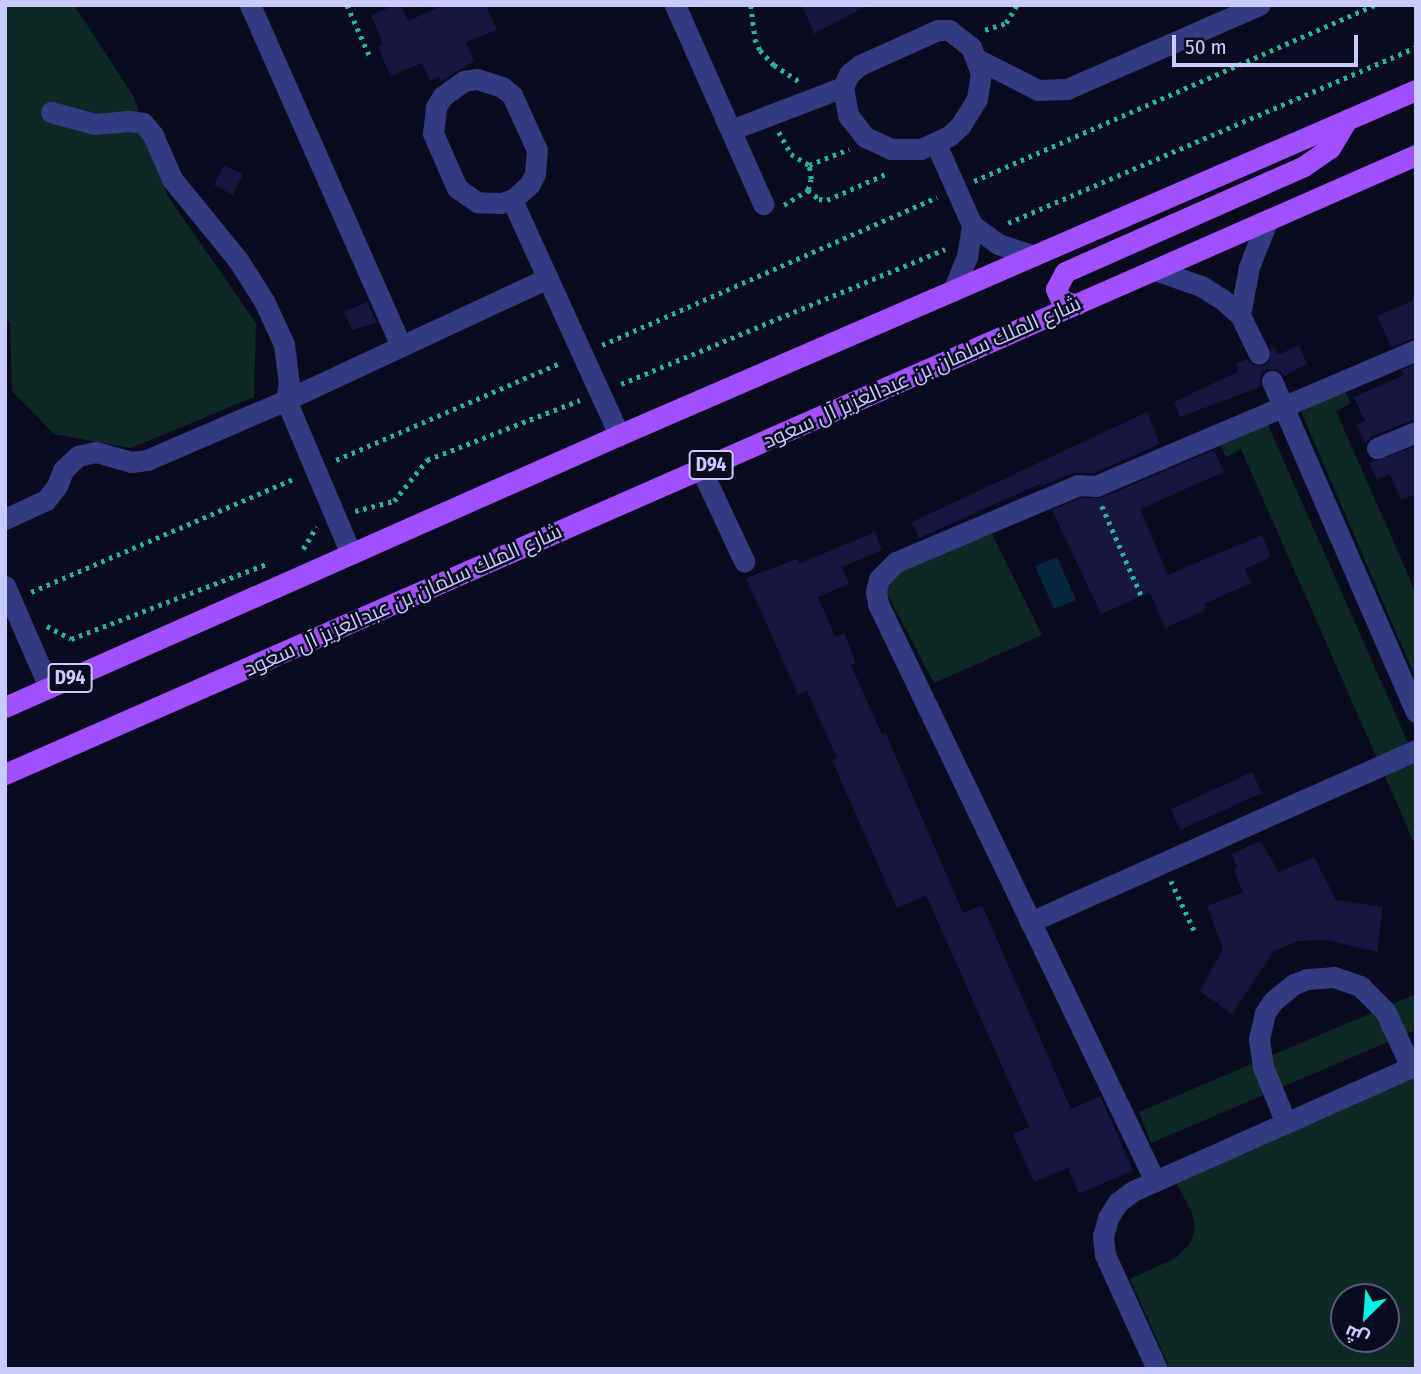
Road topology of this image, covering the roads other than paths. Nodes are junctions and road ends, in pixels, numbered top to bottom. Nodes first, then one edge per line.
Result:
1 (250, 5) edge
2 (675, 5) edge
3 (1259, 5) edge
4 (977, 59) junction
5 (843, 87) junction
6 (1416, 90) edge
7 (51, 112) dead end
8 (1347, 120) junction
9 (731, 130) junction
10 (936, 144) junction
11 (1416, 155) edge
12 (512, 200) junction
13 (769, 207) road end
14 (1267, 221) junction
15 (975, 232) junction
16 (1034, 256) junction
17 (1155, 270) junction
18 (548, 278) junction
19 (953, 291) junction
20 (1077, 304) junction
21 (1240, 315) junction
22 (401, 346) junction
23 (1416, 350) edge
24 (1259, 354) dead end
25 (1272, 381) dead end
26 (286, 400) junction
27 (1282, 405) junction
28 (1416, 432) edge
29 (619, 435) junction
30 (1377, 448) dead end
31 (701, 469) junction
32 (5, 519) edge
33 (351, 554) junction
34 (744, 561) dead end
35 (8, 593) edge
36 (49, 687) junction
37 (5, 706) edge
38 (1416, 712) edge
39 (1416, 750) edge
40 (5, 774) edge
41 (1030, 922) junction
42 (1413, 1066) edge
43 (1286, 1123) junction
44 (1155, 1181) junction
45 (1157, 1369) edge

1 - 22 lane
2 - 9 lane
3 - 4 lane
4 - 5 lane
4 - 10 lane
5 - 9 lane
5 - 10 lane
6 - 8 main road, D94
7 - 26 lane
8 - 16 main road, D94
8 - 20 main road
9 - 13 lane
10 - 15 lane
11 - 14 main road, شارع الملك سلمان بن عبدالعزيز آل سعود / D94
12 - 12 lane
12 - 18 lane
14 - 17 main road, شارع الملك سلمان بن عبدالعزيز آل سعود / D94
14 - 21 lane
15 - 16 lane
15 - 19 lane
16 - 19 main road, D94
17 - 20 main road, شارع الملك سلمان بن عبدالعزيز آل سعود / D94
17 - 21 lane
18 - 22 lane
18 - 29 lane
19 - 29 main road, D94
20 - 31 main road, شارع الملك سلمان بن عبدالعزيز آل سعود / D94
21 - 24 lane
22 - 26 lane
23 - 27 lane
25 - 27 lane
26 - 32 lane
26 - 33 lane
27 - 38 lane
27 - 41 lane
28 - 30 lane
29 - 33 main road, D94
31 - 34 lane
31 - 40 main road, شارع الملك سلمان بن عبدالعزيز آل سعود / D94
33 - 36 main road, D94
35 - 36 lane
36 - 37 main road, D94
39 - 41 lane
41 - 44 lane
42 - 43 lane
42 - 43 lane
43 - 44 lane
44 - 45 lane

